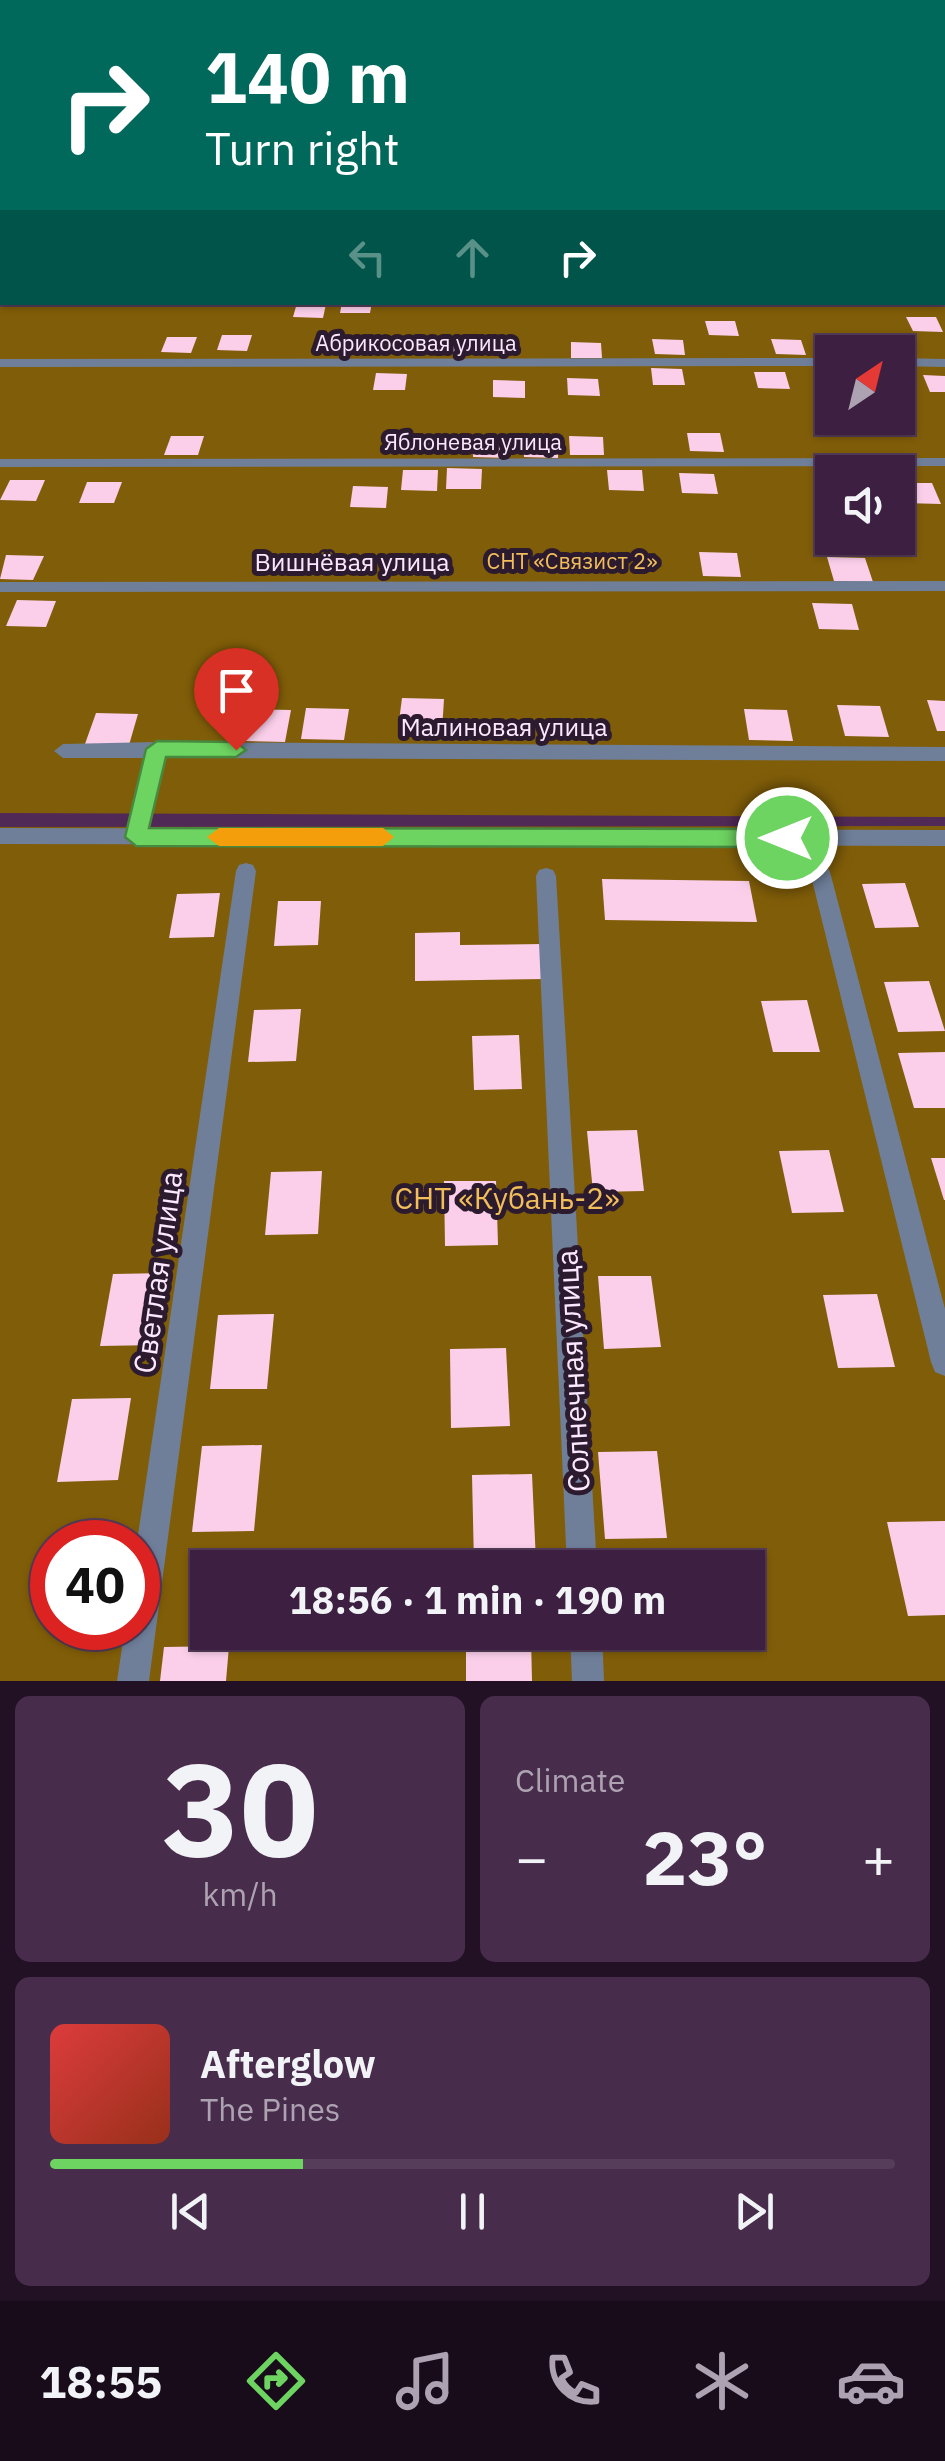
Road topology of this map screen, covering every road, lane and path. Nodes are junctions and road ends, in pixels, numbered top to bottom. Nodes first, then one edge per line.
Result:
1 (815, 362) edge
2 (915, 362) edge
3 (945, 362) edge
4 (0, 363) edge
5 (0, 462) edge
6 (945, 462) edge
7 (945, 586) edge
8 (0, 587) edge
9 (157, 749) junction
10 (63, 751) dead end
11 (945, 754) edge
12 (0, 836) edge
13 (136, 837) junction
14 (945, 838) edge
15 (246, 871) dead end
16 (820, 872) dead end
17 (546, 876) dead end
18 (945, 1362) edge
19 (581, 1550) edge
20 (587, 1650) edge
21 (133, 1681) edge
22 (588, 1681) edge

1 - 4 street, Абрикосовая улица
2 - 3 street
5 - 6 street, Яблоневая улица
7 - 8 street, Вишнёвая улица
9 - 10 street, Малиновая улица
9 - 11 street, Малиновая улица
9 - 13 street
12 - 13 street
13 - 14 street
15 - 21 street, Светлая улица
16 - 18 street
17 - 19 street, Солнечная улица
20 - 22 street

